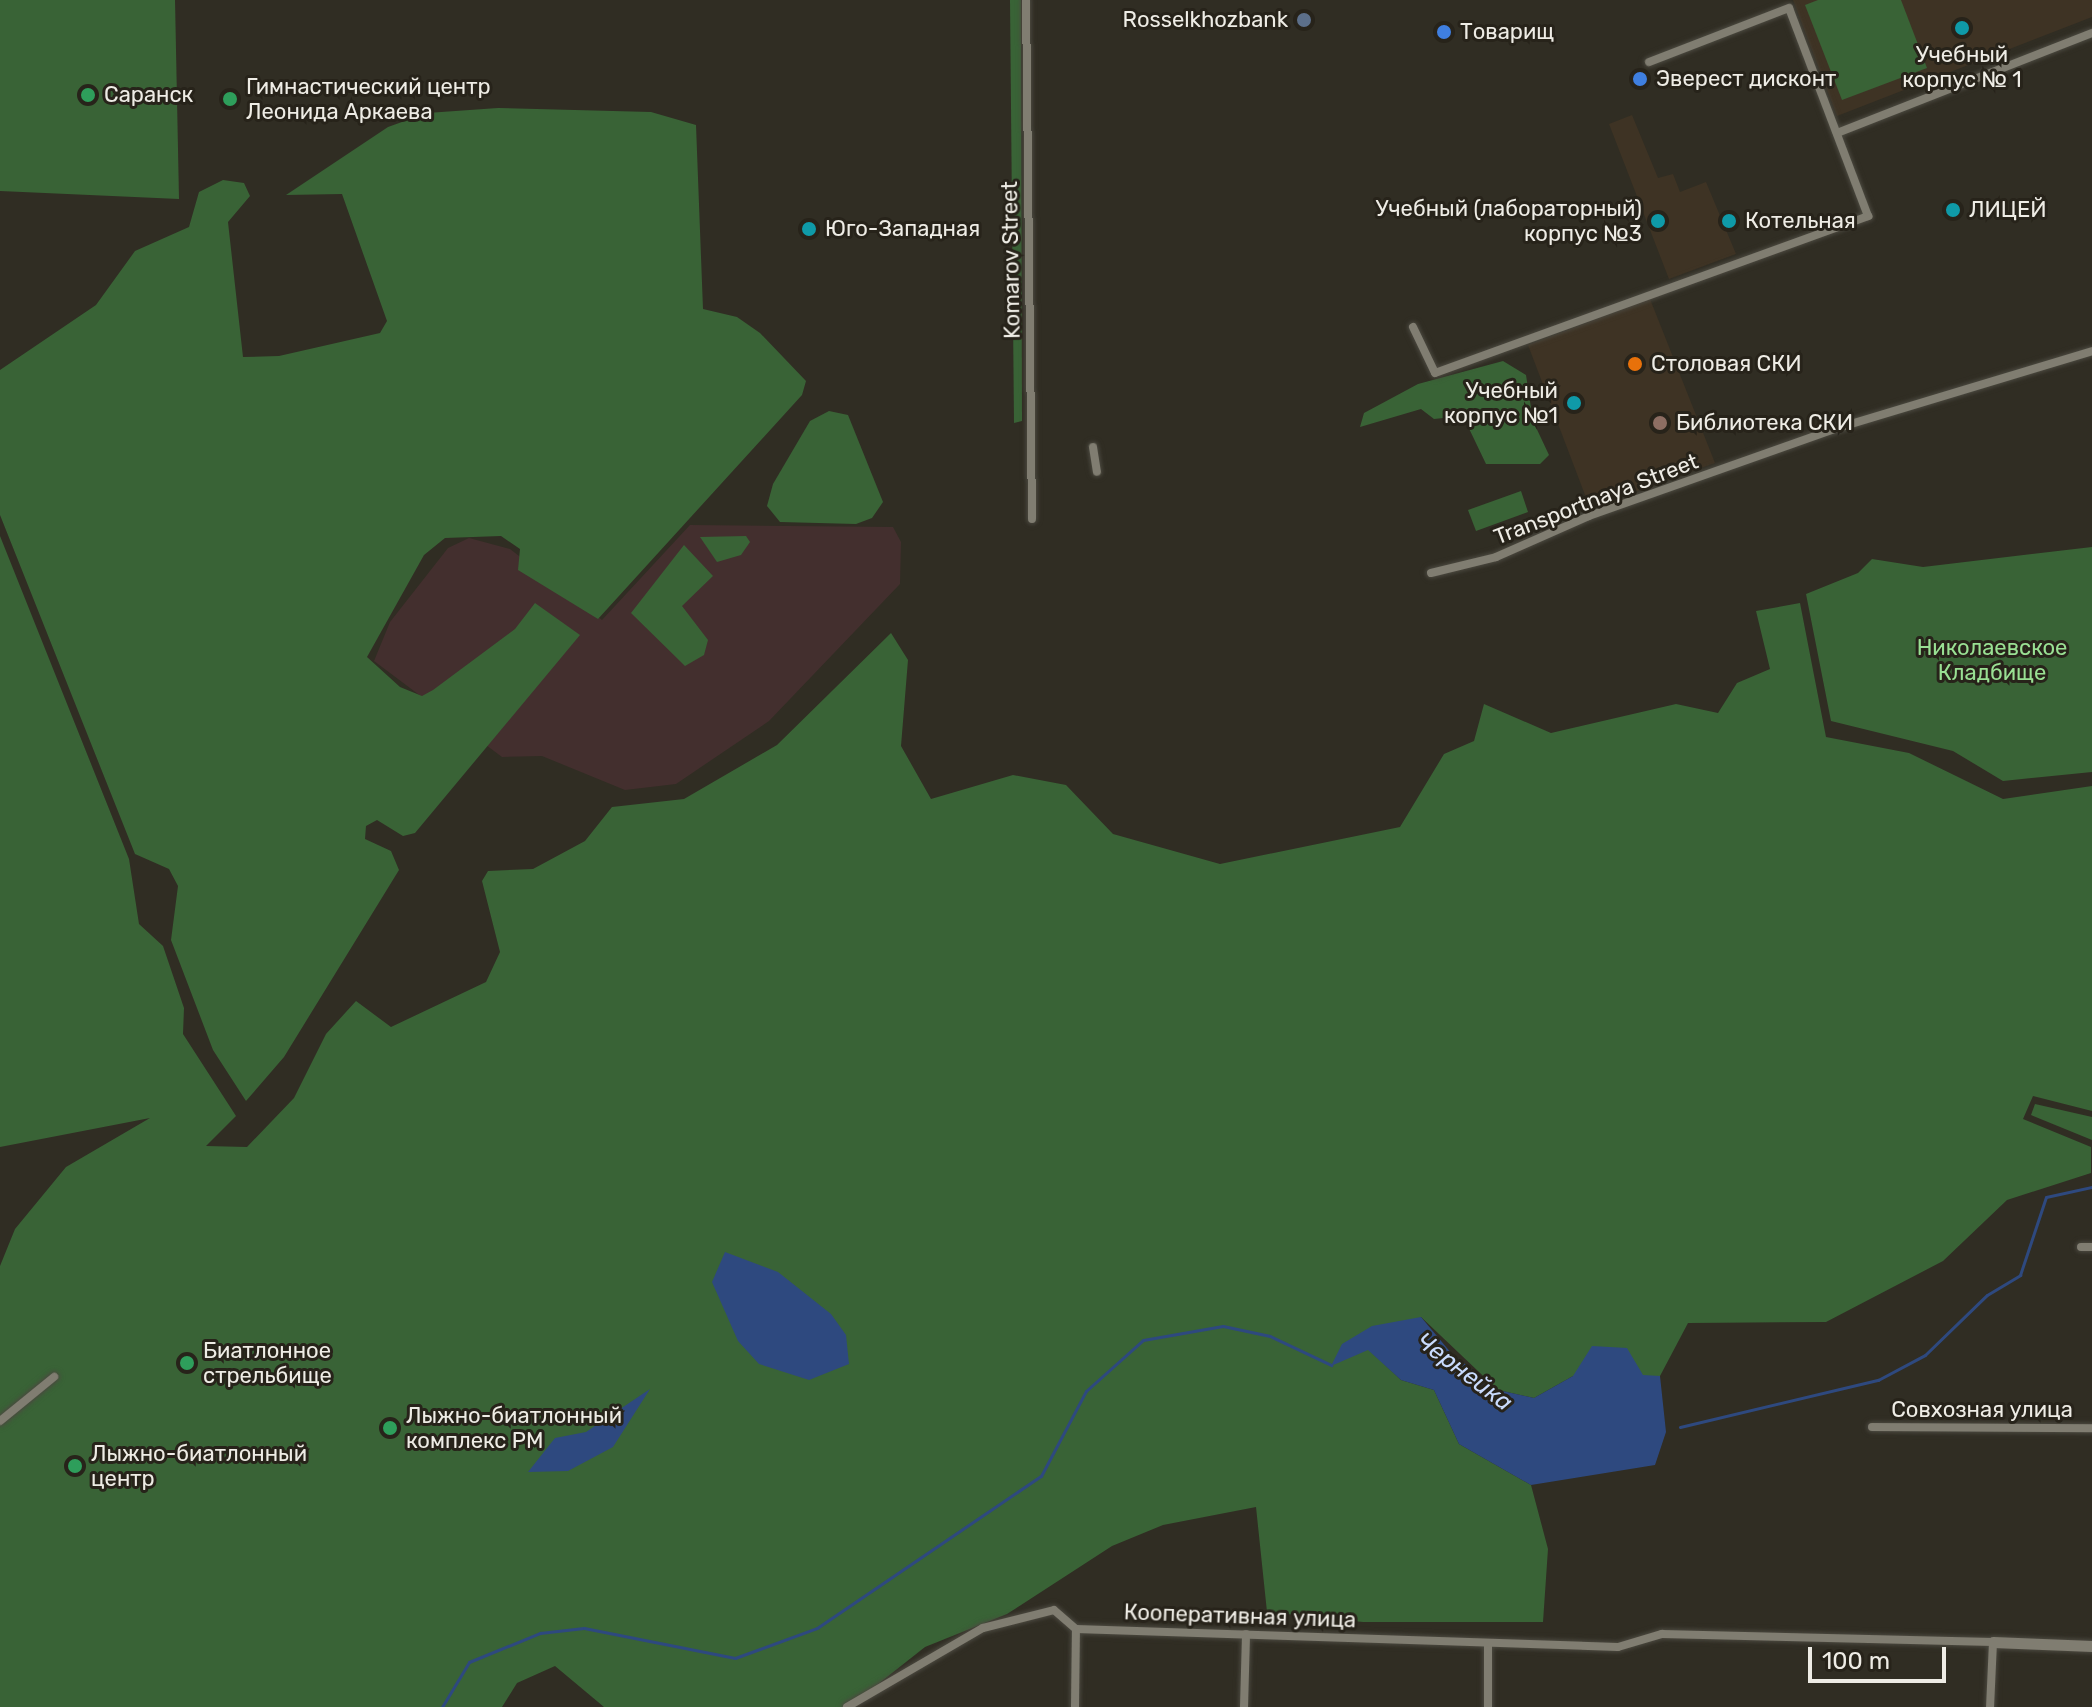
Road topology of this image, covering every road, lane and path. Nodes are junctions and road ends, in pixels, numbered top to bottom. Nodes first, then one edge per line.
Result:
1 (1026, 0) edge
2 (2092, 33) edge
3 (1649, 62) dead end
4 (1837, 133) junction
5 (1413, 327) dead end
6 (2092, 351) edge
7 (1093, 447) dead end
8 (1097, 472) dead end
9 (1032, 519) dead end
10 (1431, 573) dead end
11 (2081, 1247) dead end
12 (2092, 1247) edge
13 (54, 1377) dead end
14 (0, 1421) edge
15 (1872, 1427) dead end
16 (2092, 1428) edge
17 (1076, 1629) junction
18 (1246, 1634) junction
19 (1993, 1642) junction
20 (1488, 1643) junction
21 (2092, 1646) edge
22 (847, 1707) edge
23 (1075, 1707) edge
24 (1244, 1707) edge
25 (1488, 1707) edge
26 (1990, 1707) edge

1 - 9 street, Komarov Street
2 - 4 street
3 - 4 street
4 - 5 street
6 - 10 street, Transportnaya Street
7 - 8 street
11 - 12 street
13 - 14 street
15 - 16 street, Совхозная улица
17 - 18 street, Кооперативная улица
17 - 22 street, Кооперативная улица
17 - 23 street
18 - 20 street, Кооперативная улица
18 - 24 street
19 - 20 street, Кооперативная улица
19 - 21 street
19 - 26 street
20 - 25 street

